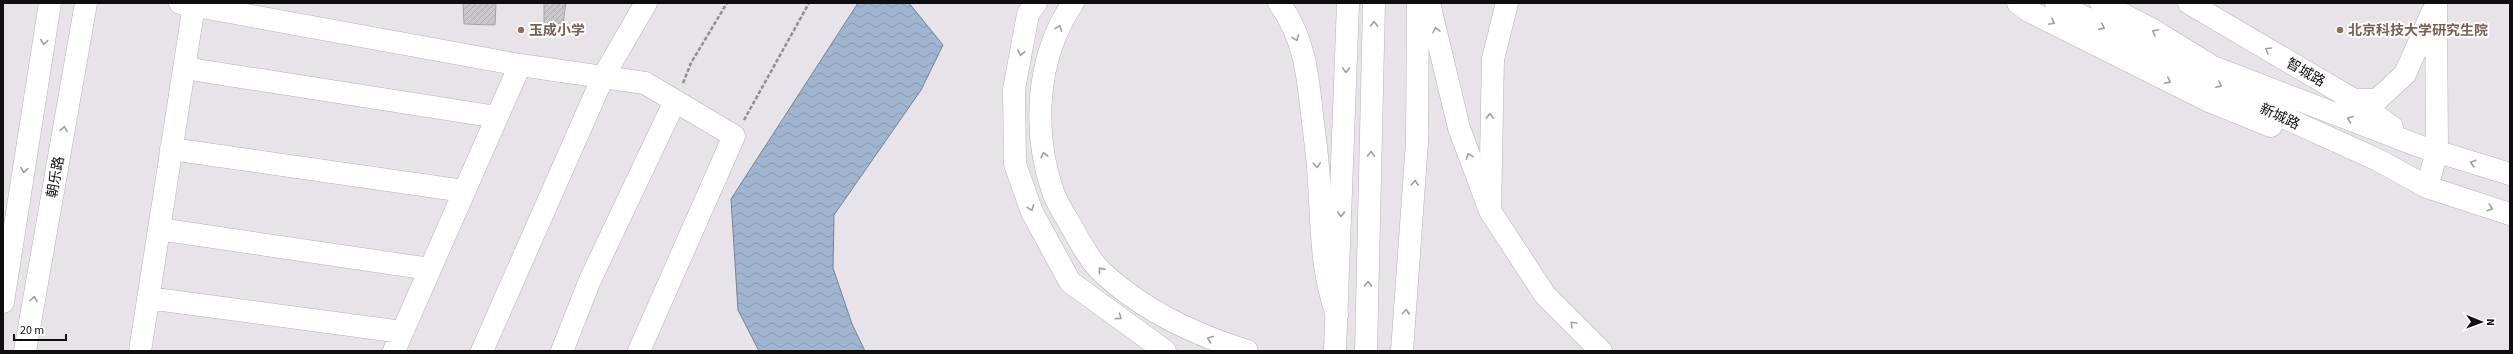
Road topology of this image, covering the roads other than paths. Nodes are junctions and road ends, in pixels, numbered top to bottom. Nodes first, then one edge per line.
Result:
1 (50, 3) edge
2 (86, 3) edge
3 (646, 3) edge
4 (1036, 3) edge
5 (1073, 3) edge
6 (1279, 3) edge
7 (1348, 3) edge
8 (1374, 3) edge
9 (1418, 3) edge
10 (1429, 3) edge
11 (1507, 3) edge
12 (2018, 3) edge
13 (2056, 3) edge
14 (2101, 3) edge
15 (2189, 3) edge
16 (2436, 3) edge
17 (187, 4) edge
18 (520, 65) junction
19 (184, 68) junction
20 (603, 77) junction
21 (2354, 100) junction
22 (675, 101) junction
23 (497, 117) junction
24 (171, 149) junction
25 (2428, 149) junction
26 (2510, 174) edge
27 (2427, 188) junction
28 (464, 191) junction
29 (1490, 211) junction
30 (2510, 214) edge
31 (159, 229) junction
32 (430, 269) junction
33 (148, 298) junction
34 (3, 302) edge
35 (1337, 315) junction
36 (398, 342) edge
37 (27, 351) edge
38 (140, 351) edge
39 (482, 351) edge
40 (562, 351) edge
41 (639, 351) edge
42 (1165, 351) edge
43 (1247, 351) edge
44 (1335, 351) edge
45 (1366, 351) edge
46 (1402, 351) edge
47 (1601, 351) edge

1 -> 34 main road
37 -> 2 main road, 朝乐路
3 - 20 main road
4 -> 42 main road
43 -> 5 main road
6 -> 35 main road
7 -> 35 main road
45 -> 8 main road
46 -> 9 main road
29 -> 10 main road
29 -> 11 main road
12 -> 27 main road
13 -> 27 main road, 新城路
25 -> 14 main road, 新城路
21 -> 15 main road, 智城路
16 - 21 main road
16 - 25 main road
17 - 18 main road
17 - 19 main road
18 - 20 main road
18 - 23 main road
19 - 23 main road
19 - 24 main road
20 - 22 main road
20 - 39 main road
21 - 25 main road, 智城路
22 - 40 main road
22 - 41 main road
23 - 28 main road
24 - 28 main road
24 - 31 main road
26 -> 25 main road, 新城路
25 - 27 main road
27 -> 30 main road, 新城路
28 - 32 main road
47 -> 29 main road
31 - 32 main road
31 - 33 main road
32 - 36 main road
33 - 36 main road
33 - 38 main road
35 - 44 main road

